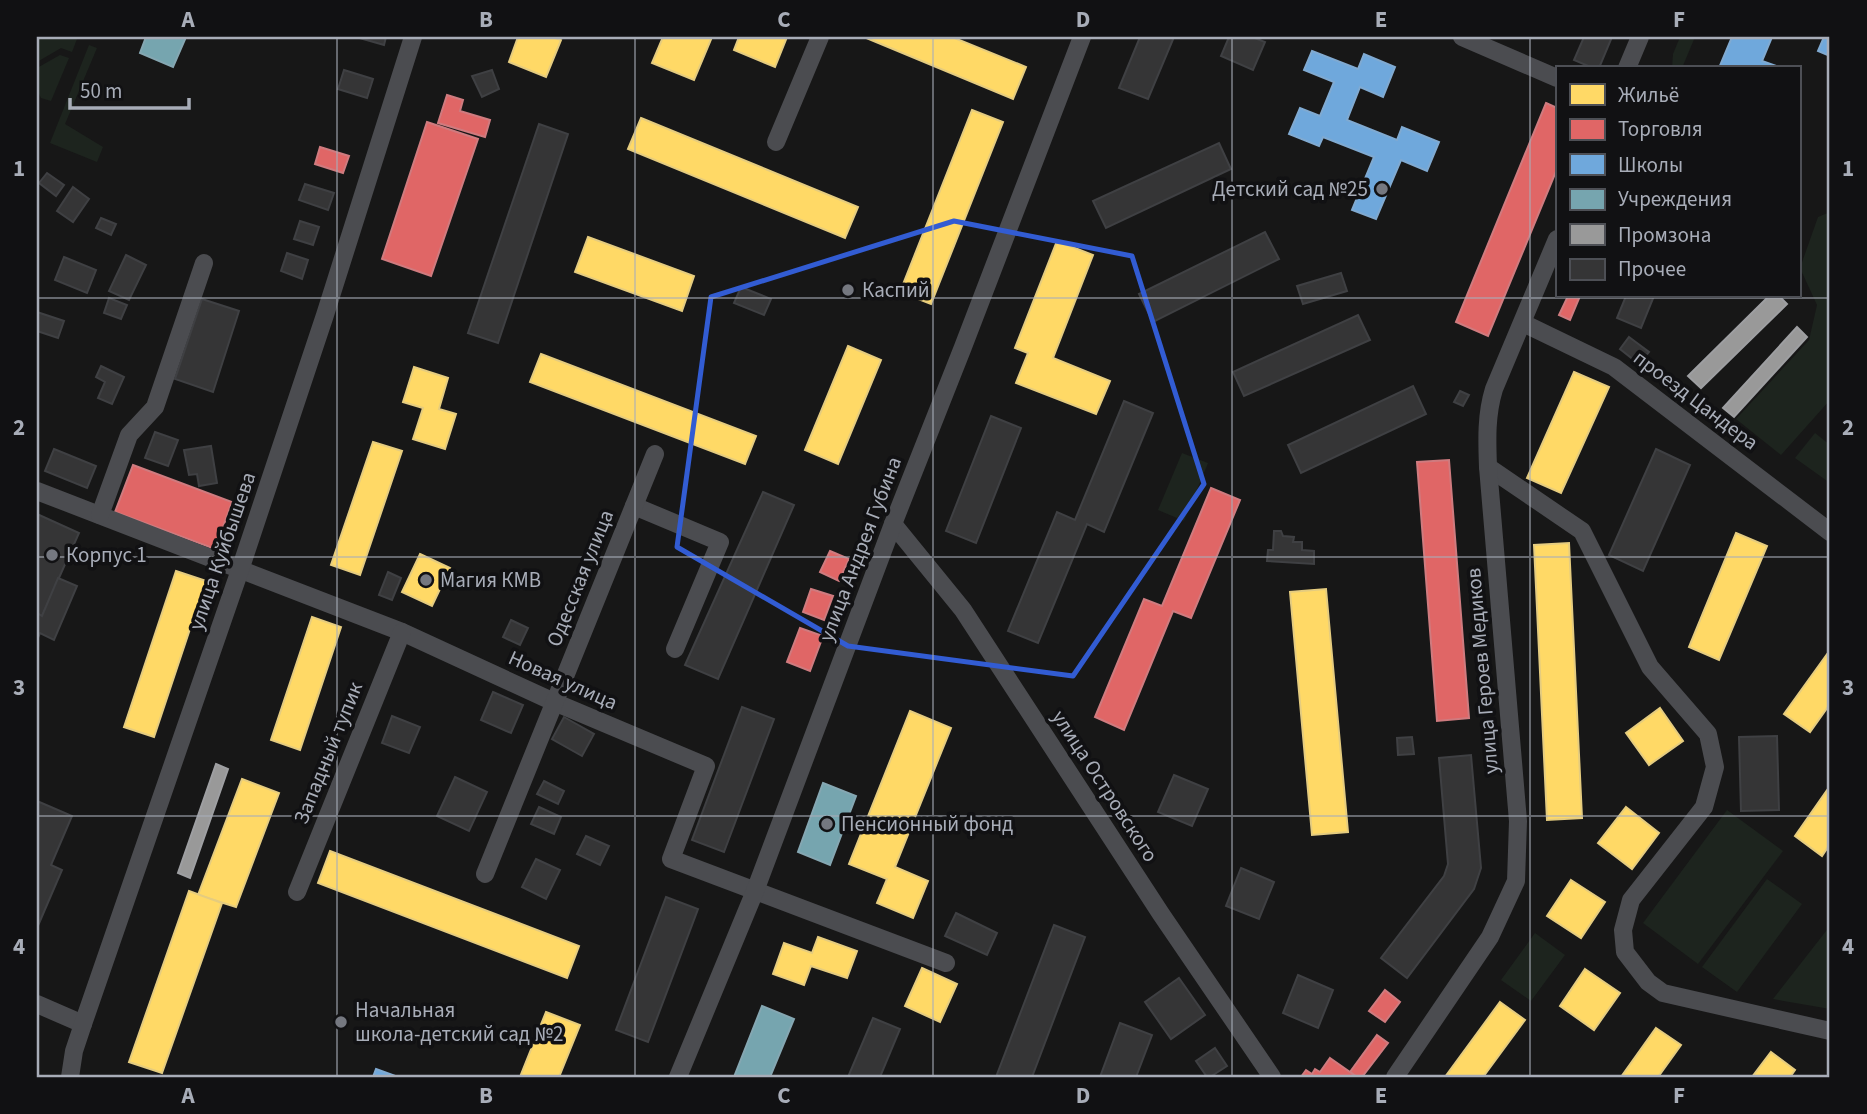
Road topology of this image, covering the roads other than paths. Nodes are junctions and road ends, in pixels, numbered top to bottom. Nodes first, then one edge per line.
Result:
1 (413, 37) edge
2 (820, 37) edge
3 (1082, 37) edge
4 (1462, 37) edge
5 (1640, 37) edge
6 (1629, 66) edge
7 (1556, 78) edge
8 (776, 142) dead end
9 (1556, 241) edge
10 (204, 263) dead end
11 (1523, 323) junction
12 (655, 454) dead end
13 (1488, 467) junction
14 (37, 491) edge
15 (634, 506) junction
16 (100, 515) junction
17 (893, 524) junction
18 (1830, 532) edge
19 (240, 570) junction
20 (402, 632) junction
21 (675, 649) dead end
22 (554, 702) junction
23 (485, 874) dead end
24 (755, 891) junction
25 (297, 892) dead end
26 (946, 963) dead end
27 (37, 1004) edge
28 (83, 1024) junction
29 (1830, 1031) edge
30 (70, 1077) edge
31 (678, 1077) edge
32 (1272, 1077) edge
33 (1395, 1077) edge

1 - 19 street, улица Куйбышева
2 - 8 street
3 - 17 street, улица Андрея Губина
4 - 7 street
5 - 6 street
9 - 11 street, улица Героев Медиков
10 - 16 street
11 - 13 street, улица Героев Медиков
11 - 18 street, проезд Цандера
12 - 15 street, Одесская улица
13 - 29 street
13 - 33 street, улица Героев Медиков
14 - 16 street, Новая улица
15 - 21 street
15 - 22 street, Одесская улица
16 - 19 street, Новая улица
17 - 24 street, улица Андрея Губина
17 - 32 street, улица Островского
19 - 20 street, Новая улица
19 - 28 street, улица Куйбышева
20 - 22 street, Новая улица
20 - 25 street, Западный тупик
22 - 23 street, Одесская улица
22 - 24 street, Новая улица
24 - 26 street, Новая улица
24 - 31 street, улица Андрея Губина
27 - 28 street
28 - 30 street, улица Куйбышева

